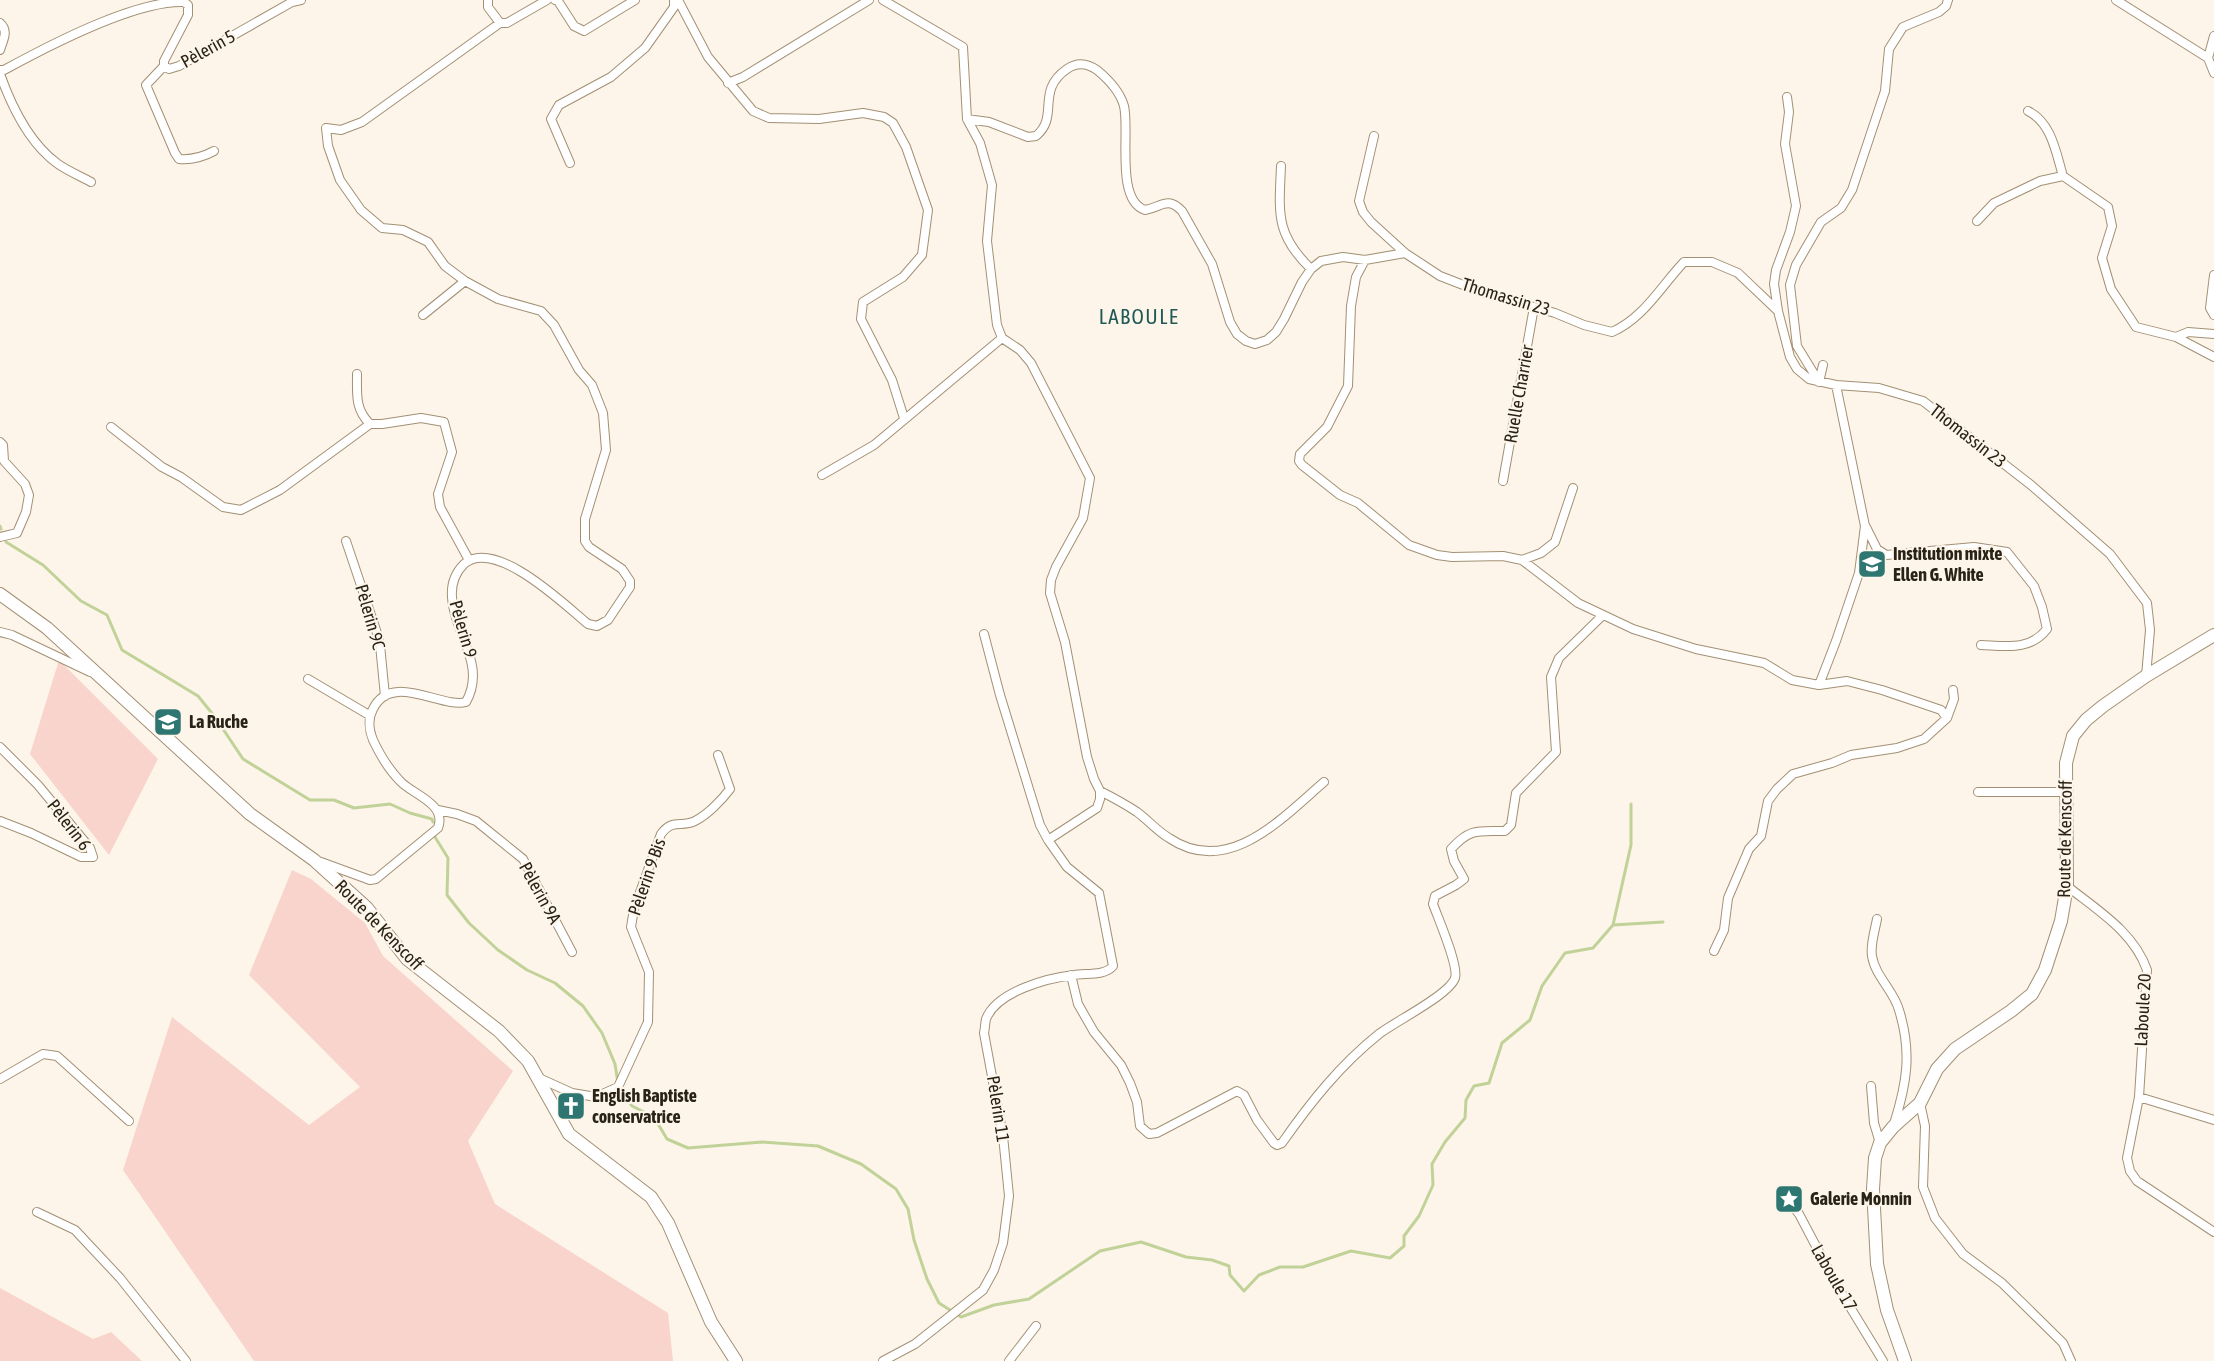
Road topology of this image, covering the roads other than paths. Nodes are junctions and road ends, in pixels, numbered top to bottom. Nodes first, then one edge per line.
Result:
1 (488, 0) edge
2 (547, 0) edge
3 (555, 0) edge
4 (635, 0) edge
5 (676, 0) edge
6 (869, 0) edge
7 (883, 0) edge
8 (1948, 0) edge
9 (2116, 0) edge
10 (295, 1) edge
11 (0, 23) edge
12 (500, 23) junction
13 (2214, 36) edge
14 (0, 50) edge
15 (2208, 58) junction
16 (164, 66) junction
17 (0, 72) edge
18 (2214, 73) edge
19 (728, 83) junction
20 (1787, 97) dead end
21 (2028, 111) dead end
22 (968, 119) junction
23 (1374, 136) dead end
24 (214, 151) dead end
25 (570, 163) dead end
26 (1281, 166) dead end
27 (2063, 177) junction
28 (91, 182) dead end
29 (1977, 220) dead end
30 (1405, 253) junction
31 (1365, 260) junction
32 (1311, 269) junction
33 (2214, 275) edge
34 (465, 281) junction
35 (1534, 307) junction
36 (1778, 311) junction
37 (423, 315) dead end
38 (2214, 315) edge
39 (2214, 334) edge
40 (2176, 337) junction
41 (1002, 338) junction
42 (2214, 357) edge
43 (1822, 365) dead end
44 (357, 374) dead end
45 (1820, 382) junction
46 (1836, 385) junction
47 (904, 418) junction
48 (370, 424) junction
49 (111, 427) dead end
50 (0, 442) edge
51 (822, 475) dead end
52 (1503, 481) dead end
53 (1574, 488) dead end
54 (1865, 526) junction
55 (0, 537) edge
56 (346, 541) dead end
57 (469, 560) junction
58 (1522, 560) junction
59 (0, 594) edge
60 (1603, 615) junction
61 (0, 632) edge
62 (984, 634) dead end
63 (2214, 635) edge
64 (1981, 645) dead end
65 (99, 675) junction
66 (2146, 676) junction
67 (308, 679) dead end
68 (1819, 685) junction
69 (1953, 690) dead end
70 (385, 696) junction
71 (369, 715) junction
72 (1947, 718) junction
73 (0, 747) edge
74 (718, 755) dead end
75 (1324, 782) dead end
76 (1100, 790) junction
77 (1978, 792) dead end
78 (2067, 792) junction
79 (438, 810) junction
80 (0, 816) edge
81 (0, 821) edge
82 (12, 826) junction
83 (1048, 840) junction
84 (314, 860) junction
85 (2067, 886) junction
86 (1877, 919) dead end
87 (1714, 951) dead end
88 (572, 952) dead end
89 (1071, 975) junction
90 (536, 1077) junction
91 (0, 1079) edge
92 (1871, 1086) dead end
93 (2139, 1097) junction
94 (1920, 1103) junction
95 (2214, 1120) edge
96 (129, 1121) dead end
97 (1893, 1127) junction
98 (1880, 1143) junction
99 (1785, 1196) dead end
100 (37, 1212) dead end
101 (2214, 1232) edge
102 (1036, 1326) dead end
103 (186, 1361) edge
104 (736, 1361) edge
105 (883, 1361) edge
106 (1009, 1361) edge
107 (1883, 1361) edge
108 (1905, 1361) edge
109 (2071, 1361) edge

1 - 12 street
2 - 12 street
3 - 4 street
5 - 19 street
5 - 25 street
6 - 19 street
7 - 22 street
8 - 45 street
9 - 15 street
10 - 16 street, Pèlerin 5
11 - 14 street
12 - 34 street
13 - 15 street
15 - 18 street
16 - 17 street, Pèlerin 5
16 - 24 street
17 - 28 street
19 - 47 street
20 - 36 street
21 - 27 street
22 - 32 street
22 - 41 street
23 - 30 street, Thomassin 23
26 - 32 street
27 - 29 street
27 - 40 street
30 - 31 street
30 - 35 street, Thomassin 23
31 - 32 street
31 - 58 street
33 - 38 street
34 - 37 street
34 - 57 street
35 - 36 street, Thomassin 23
35 - 52 street, Ruelle Charrier
36 - 45 street, Thomassin 23
39 - 40 street
40 - 42 street
41 - 47 street
41 - 76 street
43 - 45 street
44 - 48 street
45 - 46 street, Thomassin 23
46 - 54 street
46 - 66 street, Thomassin 23
47 - 51 street
48 - 49 street
48 - 57 street
50 - 55 street
53 - 58 street
54 - 64 street
54 - 68 street
56 - 70 street, Pèlerin 9C
57 - 70 street, Pèlerin 9
58 - 60 street
59 - 65 main road, Route de Kenscoff
60 - 68 street
60 - 89 street
61 - 65 street
62 - 83 street
63 - 66 main road, Route de Kenscoff
65 - 84 main road, Route de Kenscoff
66 - 78 main road, Route de Kenscoff
67 - 71 street
68 - 72 street
69 - 72 street
70 - 71 street
71 - 79 street
72 - 87 street
73 - 82 street, Pèlerin 6
74 - 90 street, Pèlerin 9 Bis
75 - 76 street
76 - 83 street
77 - 78 street
78 - 85 main road, Route de Kenscoff
79 - 84 street
79 - 88 street, Pèlerin 9A
80 - 82 street
81 - 82 street, Pèlerin 6
83 - 89 street, Pèlerin 11
84 - 90 main road, Route de Kenscoff
85 - 93 street, Laboule 20
85 - 94 main road, Route de Kenscoff
86 - 97 street
89 - 105 street, Pèlerin 11
90 - 104 main road, Route de Kenscoff
91 - 96 street
92 - 98 street
93 - 95 street
93 - 101 street, Laboule 20
94 - 97 main road, Route de Kenscoff
94 - 109 street
97 - 98 main road, Route de Kenscoff
98 - 108 main road, Route de Kenscoff
99 - 107 street, Laboule 17
100 - 103 street
102 - 106 street

